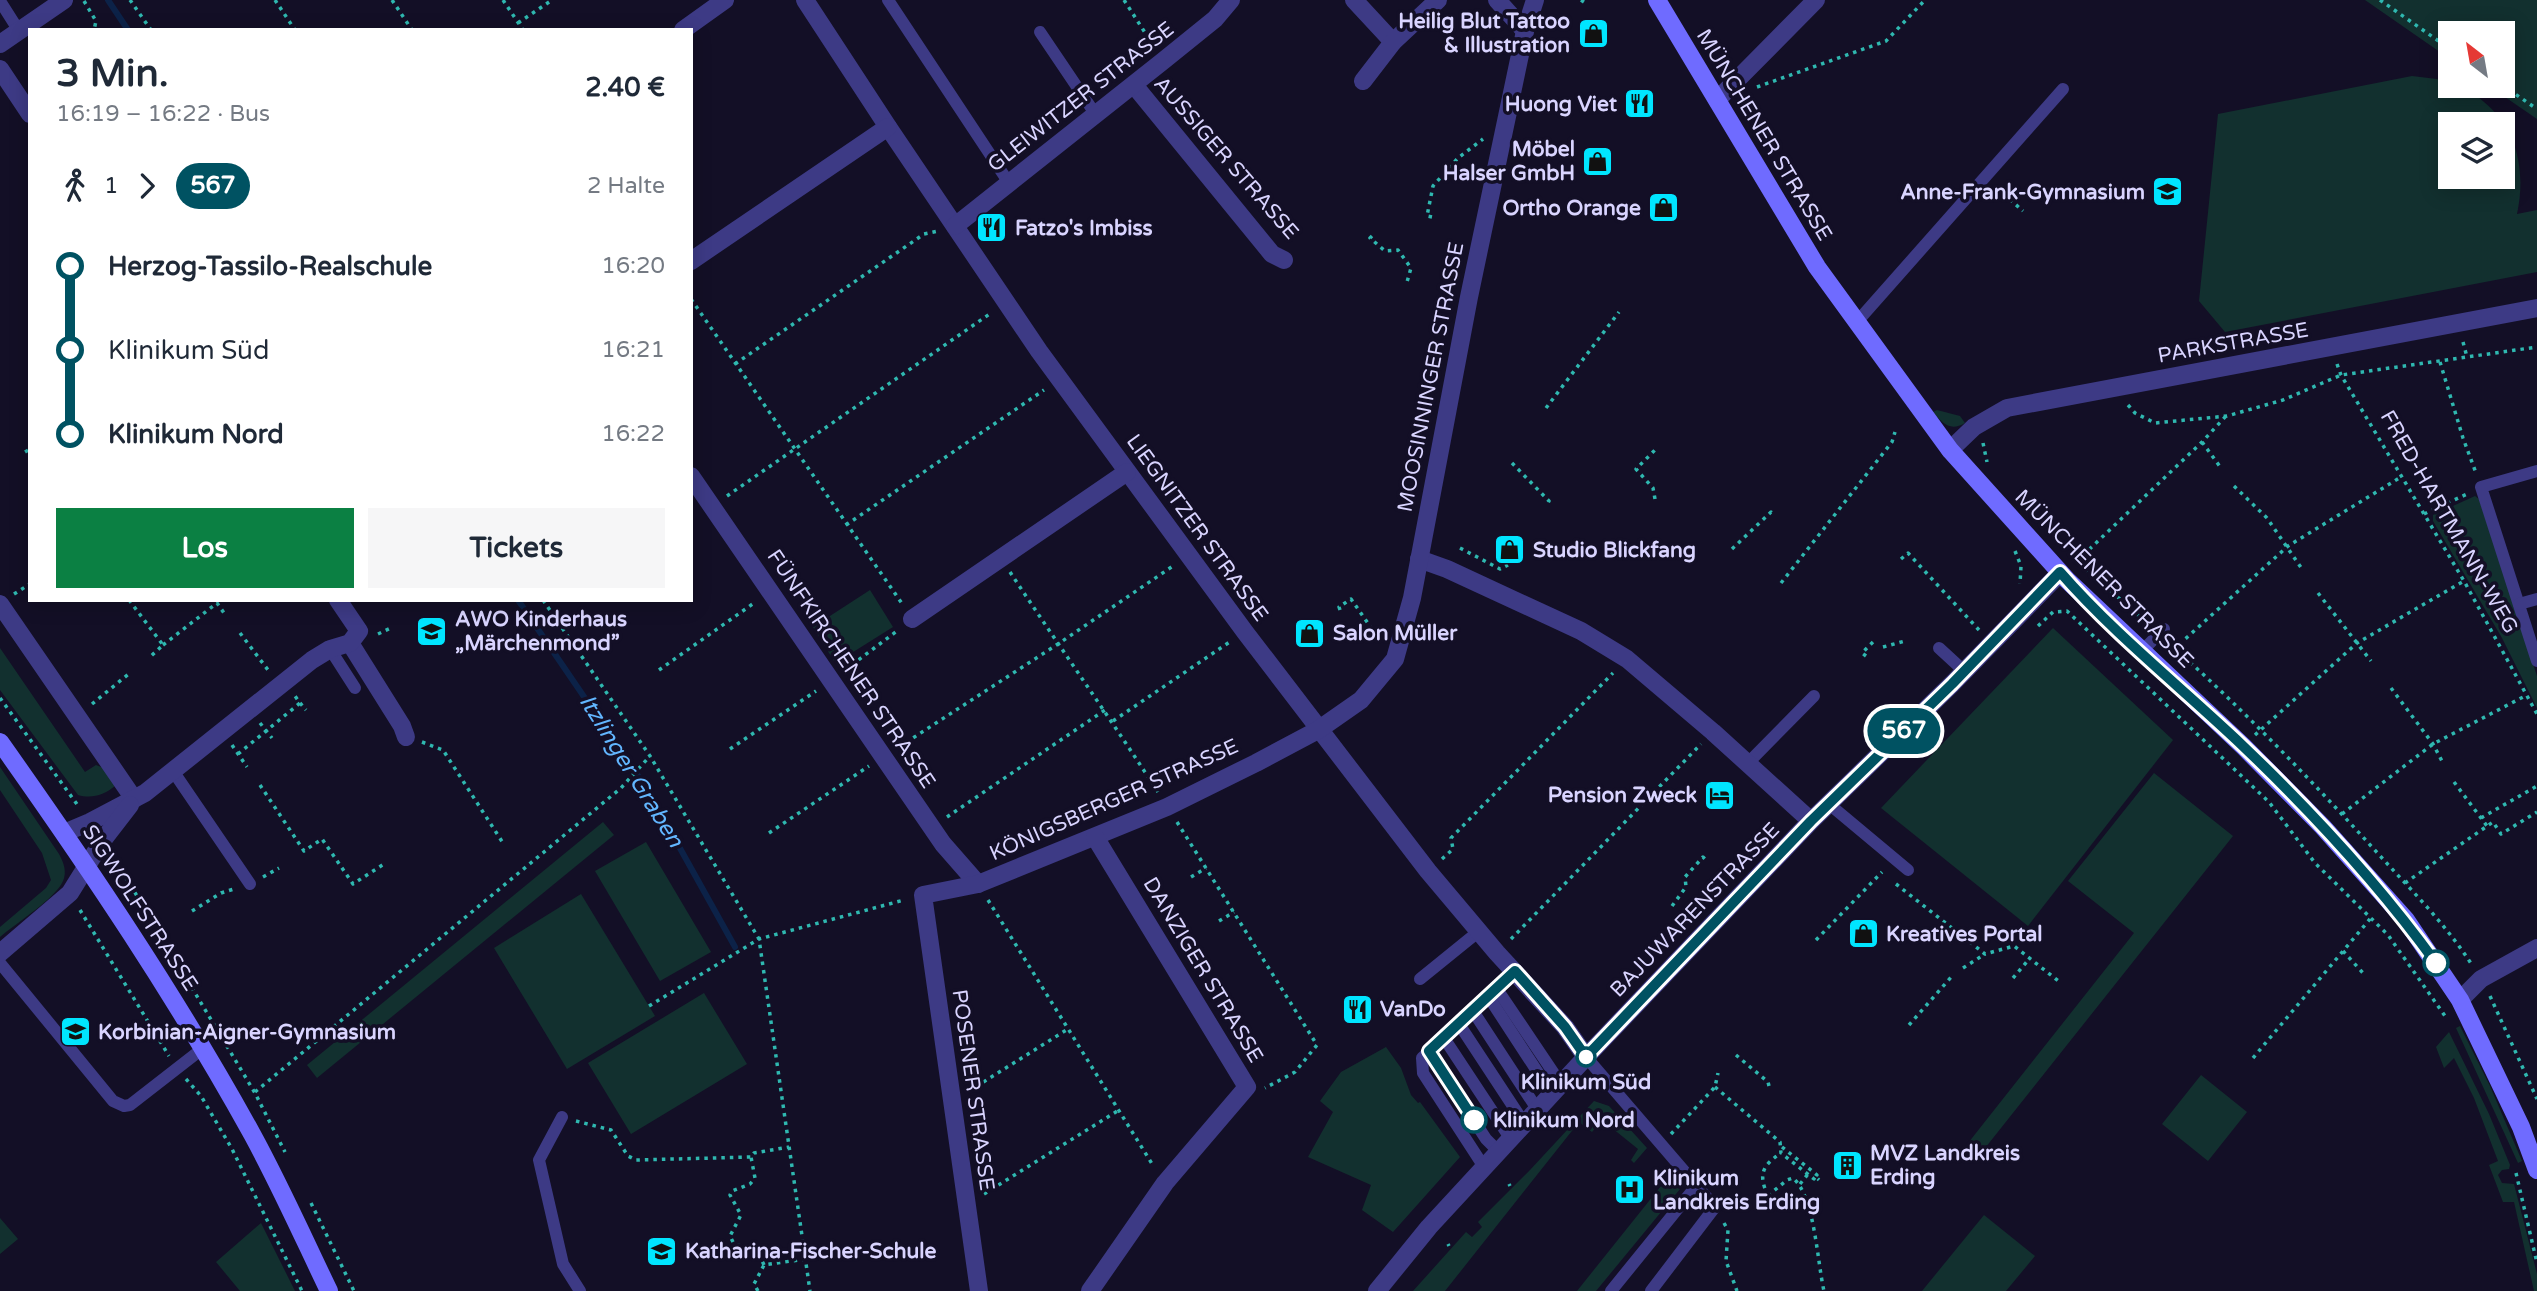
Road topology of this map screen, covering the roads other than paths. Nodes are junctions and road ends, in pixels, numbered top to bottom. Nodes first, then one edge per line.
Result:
1 (64, 0) edge
2 (725, 0) edge
3 (805, 0) edge
4 (888, 0) edge
5 (1231, 0) edge
6 (1354, 0) edge
7 (1438, 0) edge
8 (1497, 0) edge
9 (1535, 0) edge
10 (1657, 0) edge
11 (1816, 0) edge
12 (0, 1) edge
13 (686, 28) edge
14 (19, 31) junction
15 (1525, 31) junction
16 (1040, 32) dead end
17 (1393, 42) junction
18 (0, 44) edge
19 (0, 69) edge
20 (1363, 81) dead end
21 (1134, 85) junction
22 (2063, 89) dead end
23 (1717, 100) junction
24 (28, 111) edge
25 (1096, 115) junction
26 (888, 127) junction
27 (1009, 183) junction
28 (954, 226) junction
29 (693, 260) edge
30 (1284, 260) dead end
31 (2537, 308) edge
32 (1856, 323) junction
33 (1950, 450) junction
34 (2537, 471) edge
35 (1127, 472) junction
36 (693, 479) edge
37 (1419, 559) junction
38 (2060, 572) junction
39 (2537, 599) edge
40 (339, 602) edge
41 (0, 604) edge
42 (2519, 604) junction
43 (912, 619) road end
44 (2164, 629) dead end
45 (350, 643) junction
46 (1939, 648) dead end
47 (330, 649) junction
48 (2141, 652) junction
49 (2537, 661) edge
50 (1964, 671) junction
51 (355, 688) dead end
52 (1814, 696) dead end
53 (1318, 730) junction
54 (407, 737) road end
55 (0, 742) edge
56 (1748, 763) junction
57 (173, 771) junction
58 (134, 799) junction
59 (1829, 804) junction
60 (1811, 821) junction
61 (64, 833) junction
62 (1095, 837) junction
63 (88, 867) junction
64 (1908, 870) dead end
65 (250, 884) dead end
66 (978, 884) junction
67 (923, 895) joint
68 (1478, 932) junction
69 (2537, 948) edge
70 (0, 953) edge
71 (0, 963) edge
72 (1515, 971) junction
73 (1420, 979) dead end
74 (1492, 993) junction
75 (2460, 1000) junction
76 (1473, 1011) junction
77 (1459, 1024) junction
78 (1444, 1038) junction
79 (202, 1049) junction
80 (1429, 1051) junction
81 (1586, 1057) junction
82 (1556, 1089) junction
83 (1537, 1109) junction
84 (562, 1117) road end
85 (1524, 1123) junction
86 (1504, 1145) junction
87 (1484, 1167) junction
88 (2537, 1170) edge
89 (1697, 1185) junction
90 (330, 1291) edge
91 (580, 1291) edge
92 (979, 1291) edge
93 (1090, 1291) edge
94 (1377, 1291) edge
95 (1611, 1291) edge
96 (1651, 1291) edge

1 - 14 street
2 - 13 street
3 - 26 street, LIEGNITZER STRASSE
4 - 27 lane
5 - 21 street, GLEIWITZER STRASSE
6 - 17 street
7 - 17 street
8 - 15 street
9 - 15 street, MOOSINNINGER STRASSE
10 - 23 street, MÜNCHENER STRASSE
11 - 23 street
12 - 14 lane
14 - 18 street
15 - 37 street, MOOSINNINGER STRASSE
16 - 25 lane
17 - 20 street
19 - 24 street
21 - 25 street, GLEIWITZER STRASSE
21 - 30 street, AUSSIGER STRASSE
22 - 32 lane
23 - 32 street, MÜNCHENER STRASSE
25 - 27 street, GLEIWITZER STRASSE
26 - 28 street, LIEGNITZER STRASSE
26 - 29 street
27 - 28 street, GLEIWITZER STRASSE
28 - 35 street, LIEGNITZER STRASSE
31 - 33 street, PARKSTRASSE
32 - 33 street, MÜNCHENER STRASSE
33 - 38 street, MÜNCHENER STRASSE
34 - 42 lane, FRED-HARTMANN-WEG
35 - 43 street
35 - 53 street, LIEGNITZER STRASSE
36 - 66 street, FÜNFKIRCHENER STRASSE
37 - 53 street, MOOSINNINGER STRASSE
37 - 56 street
38 - 48 street, MÜNCHENER STRASSE
38 - 50 street, BAJUWARENSTRASSE
39 - 42 lane
40 - 45 street
41 - 58 street
42 - 49 lane, FRED-HARTMANN-WEG
44 - 48 lane
45 - 47 street
45 - 54 street
46 - 50 lane
47 - 51 lane
47 - 57 street
48 - 75 street, MÜNCHENER STRASSE
50 - 59 street, BAJUWARENSTRASSE
52 - 56 lane
53 - 62 street, KÖNIGSBERGER STRASSE
53 - 68 street, LIEGNITZER STRASSE
55 - 61 street, SIGWOLFSTRASSE
56 - 60 street
57 - 58 street
57 - 65 lane
58 - 61 street
58 - 63 street
59 - 60 street, BAJUWARENSTRASSE
59 - 64 lane
60 - 81 street, BAJUWARENSTRASSE
61 - 63 street, SIGWOLFSTRASSE
62 - 66 street, KÖNIGSBERGER STRASSE
62 - 93 street, DANZIGER STRASSE
63 - 70 street
63 - 79 street, SIGWOLFSTRASSE
66 - 67 street, KÖNIGSBERGER STRASSE
67 - 92 street, POSENER STRASSE
68 - 72 street, LIEGNITZER STRASSE
68 - 73 lane
69 - 75 street
71 - 79 lane
72 - 74 lane
72 - 81 street, LIEGNITZER STRASSE
74 - 76 lane
74 - 82 lane
75 - 88 street, MÜNCHENER STRASSE
76 - 77 lane
76 - 83 lane
77 - 78 lane
77 - 85 lane
78 - 80 lane
78 - 86 lane
79 - 90 street, SIGWOLFSTRASSE
80 - 86 lane
80 - 87 lane
81 - 82 street, BAJUWARENSTRASSE
81 - 89 lane
82 - 83 street, BAJUWARENSTRASSE
83 - 85 street, BAJUWARENSTRASSE
84 - 91 lane
85 - 86 street, BAJUWARENSTRASSE
86 - 87 street, BAJUWARENSTRASSE
87 - 94 street, BAJUWARENSTRASSE
89 - 95 lane
89 - 96 lane

